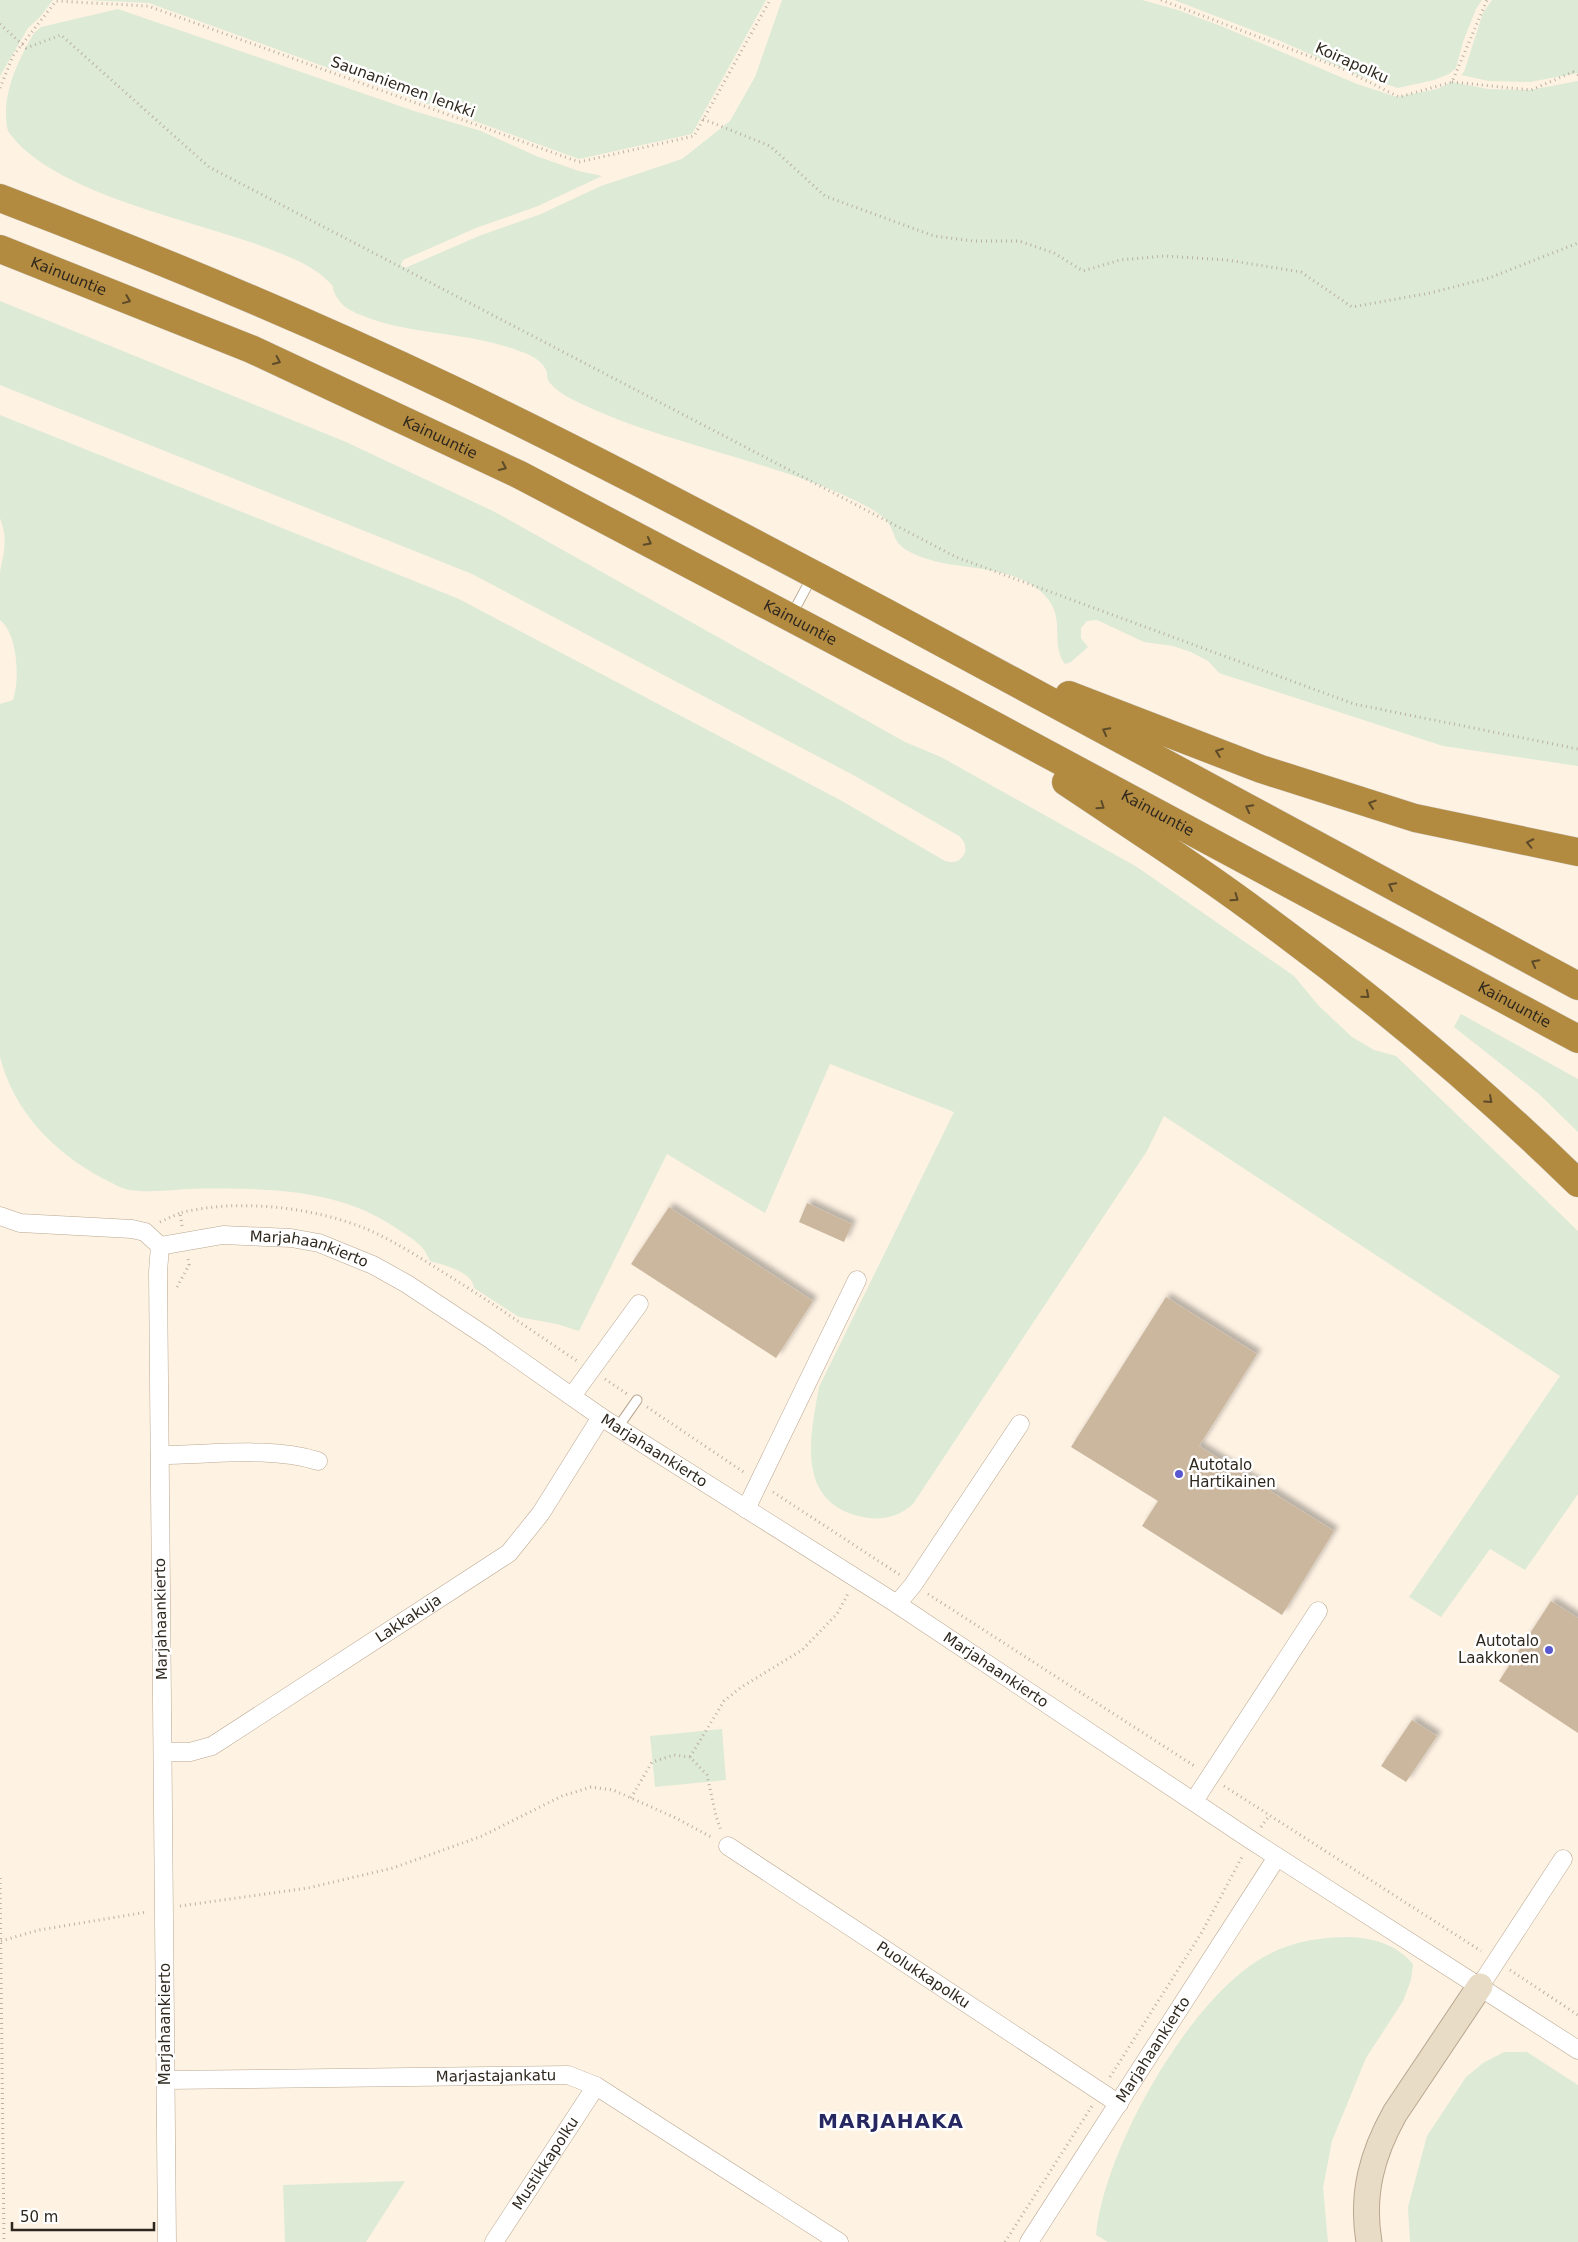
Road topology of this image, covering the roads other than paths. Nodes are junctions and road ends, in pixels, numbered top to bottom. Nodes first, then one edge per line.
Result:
1 (0, 198) edge
2 (0, 250) edge
3 (814, 574) junction
4 (790, 618) junction
5 (981, 664) junction
6 (945, 700) junction
7 (1578, 852) edge
8 (1578, 986) edge
9 (1578, 1039) edge
10 (1578, 1183) edge
11 (0, 1216) edge
12 (160, 1246) junction
13 (857, 1280) dead end
14 (639, 1304) dead end
15 (572, 1396) junction
16 (637, 1400) road end
17 (601, 1417) junction
18 (1020, 1424) dead end
19 (618, 1428) junction
20 (160, 1455) junction
21 (318, 1461) dead end
22 (746, 1508) junction
23 (896, 1604) junction
24 (1318, 1611) dead end
25 (162, 1752) junction
26 (1194, 1801) junction
27 (728, 1846) road end
28 (1277, 1857) junction
29 (1563, 1859) dead end
30 (1480, 1986) junction
31 (1578, 2050) edge
32 (166, 2080) junction
33 (596, 2086) junction
34 (1119, 2104) junction
35 (167, 2242) edge
36 (494, 2242) edge
37 (839, 2242) edge
38 (1029, 2242) edge
39 (1369, 2242) edge

1 - 3 highway
2 -> 4 highway, Kainuuntie
3 - 4 lane
3 - 5 highway
4 - 6 highway, Kainuuntie
7 -> 5 highway
8 -> 5 highway
6 - 9 highway, Kainuuntie
6 -> 10 highway
11 - 12 street
12 - 15 street, Marjahaankierto
12 - 20 street, Marjahaankierto
13 - 22 street
14 - 15 street
15 - 17 street, Marjahaankierto
16 - 19 lane
17 - 19 street, Marjahaankierto
17 - 25 street, Lakkakuja
18 - 23 street
19 - 22 street, Marjahaankierto
20 - 21 street
20 - 25 street, Marjahaankierto
22 - 23 street, Marjahaankierto
23 - 26 street, Marjahaankierto
24 - 26 street
25 - 32 street, Marjahaankierto
26 - 28 street, Marjahaankierto
27 - 34 street, Puolukkapolku
28 - 30 street, Marjahaankierto
28 - 34 street, Marjahaankierto
29 - 30 street
30 - 31 street, Marjahaankierto
30 - 39 main road
32 - 33 street, Marjastajankatu
32 - 35 street, Marjahaankierto
33 - 36 street, Mustikkapolku
33 - 37 street, Marjastajankatu
34 - 38 street, Marjahaankierto

